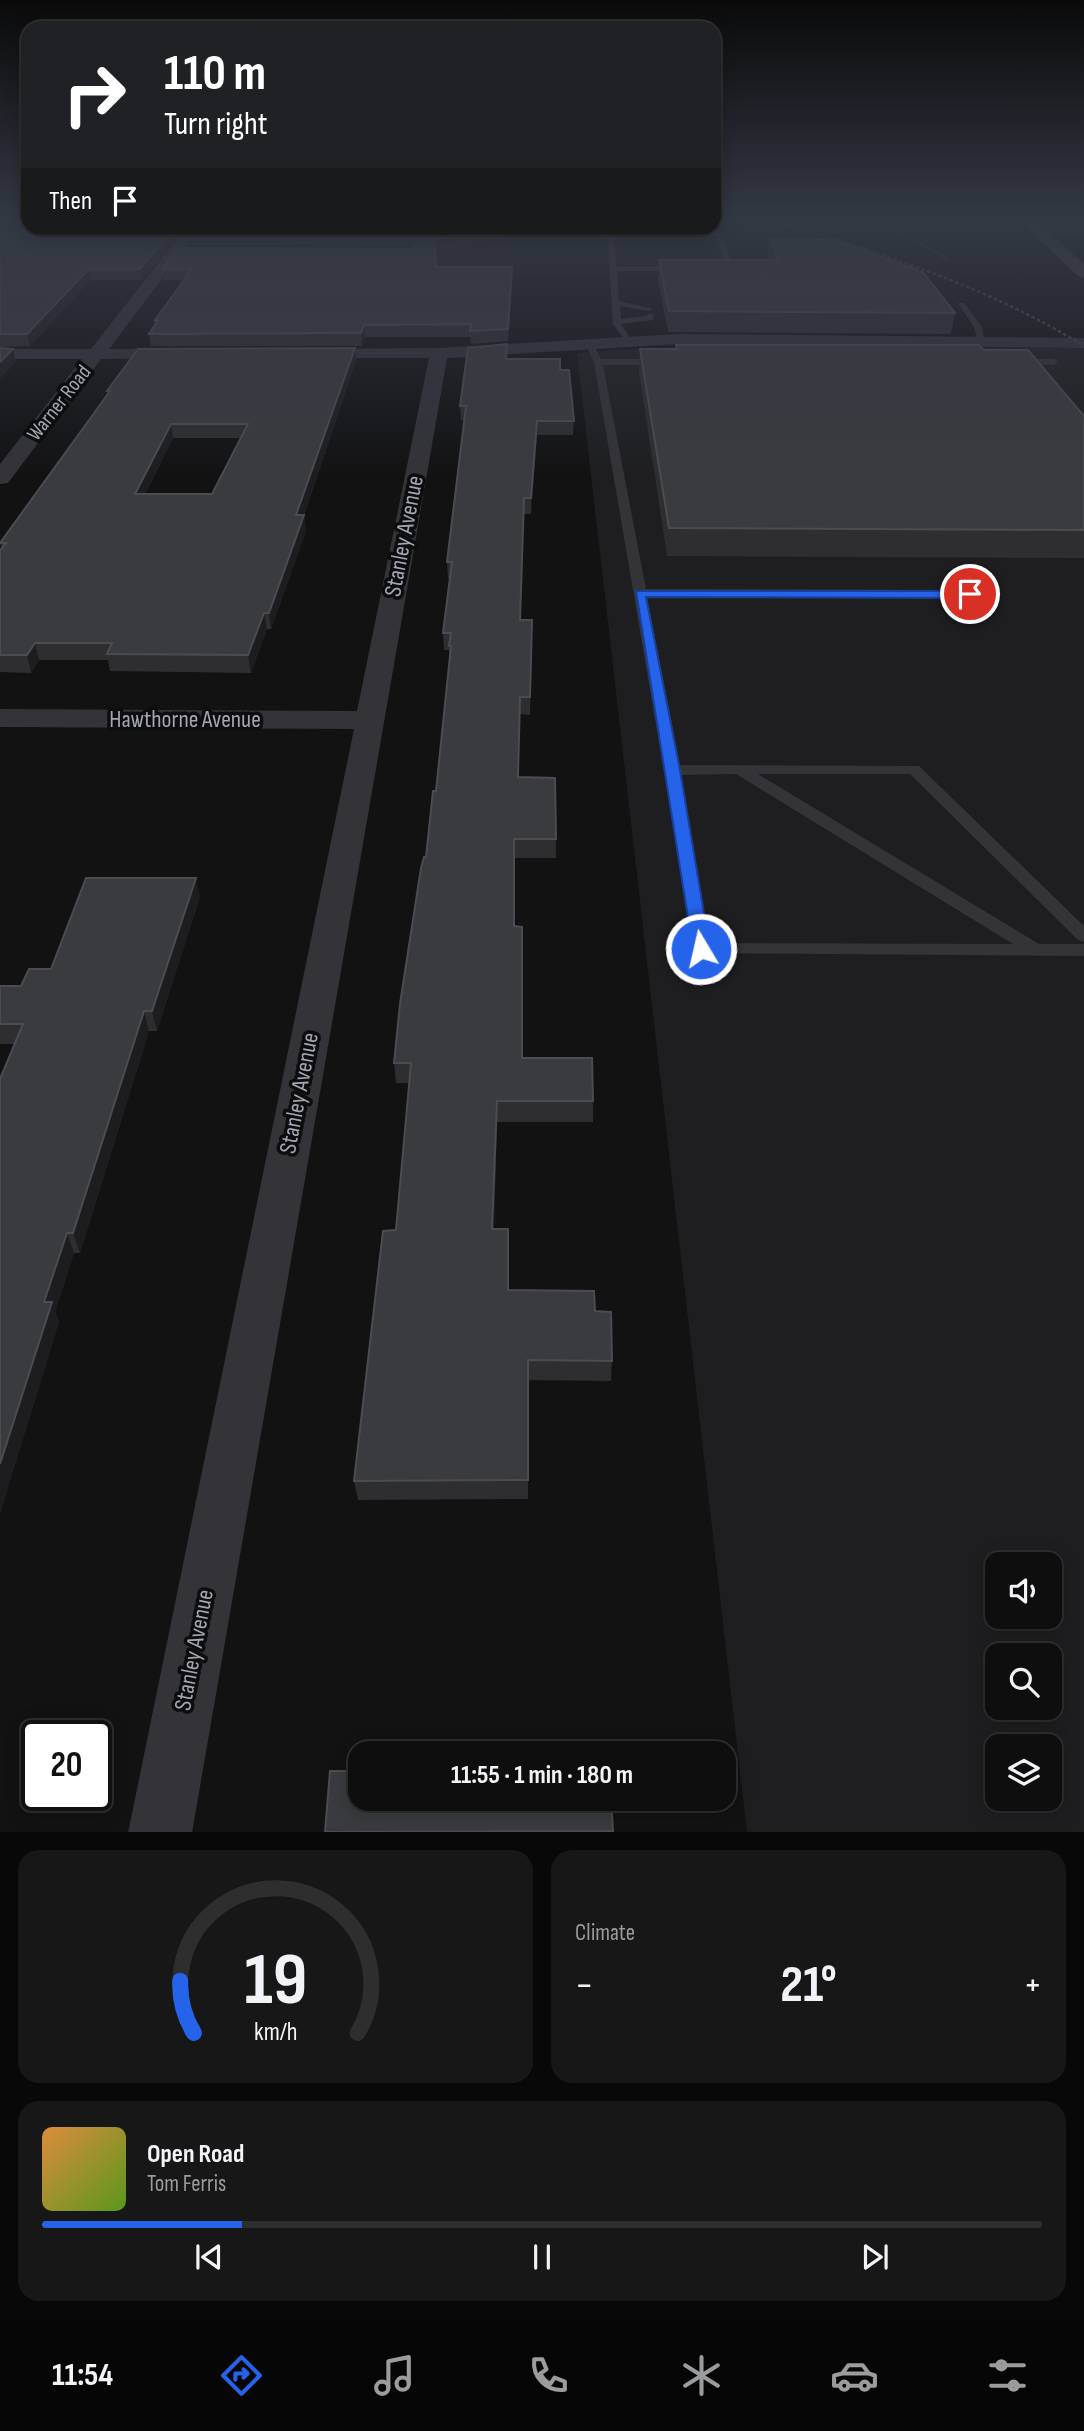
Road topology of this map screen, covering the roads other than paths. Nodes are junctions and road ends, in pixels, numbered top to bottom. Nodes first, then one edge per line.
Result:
1 (135, 307) edge
2 (615, 307) edge
3 (648, 307) edge
4 (963, 307) edge
5 (617, 322) junction
6 (628, 341) junction
7 (982, 342) junction
8 (1081, 343) edge
9 (589, 344) junction
10 (439, 353) junction
11 (0, 354) edge
12 (98, 354) junction
13 (193, 354) edge
14 (289, 354) edge
15 (598, 362) junction
16 (667, 362) edge
17 (998, 362) edge
18 (1054, 362) dead end
19 (0, 478) edge
20 (640, 593) junction
21 (996, 594) dead end
22 (0, 718) edge
23 (369, 720) junction
24 (739, 769) junction
25 (673, 770) junction
26 (1084, 936) edge
27 (1037, 950) junction
28 (1084, 950) edge
29 (160, 1832) edge

1 - 12 street, Warner Road
2 - 5 lane
3 - 5 lane
4 - 7 lane
5 - 6 lane
6 - 7 street
6 - 9 street
7 - 8 street
9 - 10 street
9 - 15 lane
10 - 14 street
10 - 23 street, Stanley Avenue
11 - 12 street
12 - 13 street
12 - 19 street, Warner Road
15 - 16 lane
15 - 20 lane
17 - 18 lane
20 - 21 lane
20 - 25 lane
22 - 23 street, Hawthorne Avenue
23 - 29 street, Stanley Avenue
24 - 25 lane
24 - 26 lane
24 - 27 lane
25 - 27 lane
27 - 28 lane

